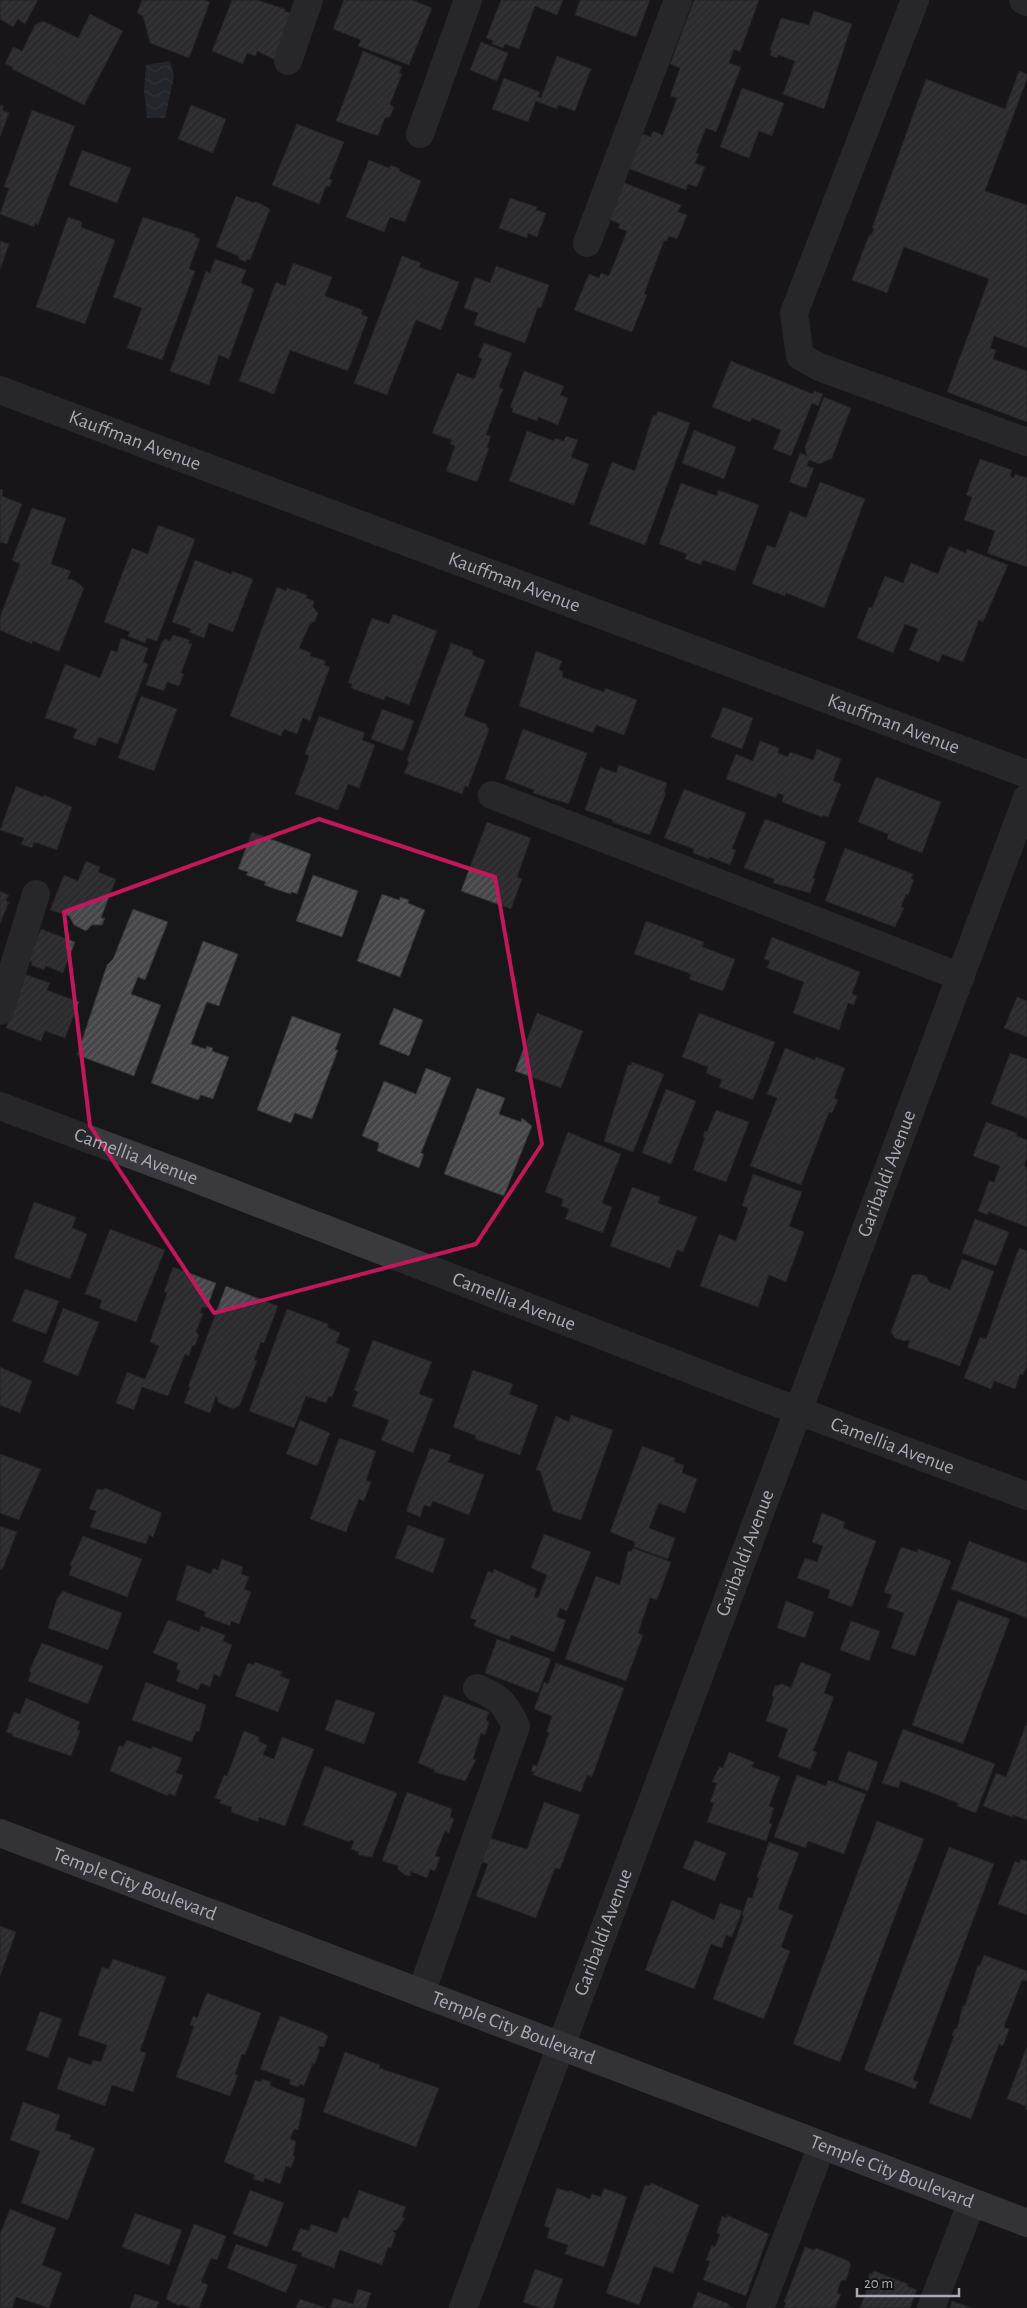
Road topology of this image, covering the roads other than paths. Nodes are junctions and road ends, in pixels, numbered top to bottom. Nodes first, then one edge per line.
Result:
1 (309, 0) edge
2 (468, 0) edge
3 (678, 0) edge
4 (915, 0) edge
5 (1023, 0) edge
6 (1027, 2) edge
7 (288, 61) dead end
8 (420, 134) dead end
9 (587, 243) dead end
10 (0, 390) edge
11 (1027, 442) edge
12 (1027, 774) edge
13 (492, 795) dead end
14 (1027, 798) edge
15 (36, 894) dead end
16 (961, 977) junction
17 (0, 1011) edge
18 (0, 1106) edge
19 (798, 1410) junction
20 (1027, 1496) edge
21 (477, 1688) dead end
22 (0, 1833) edge
23 (421, 1993) junction
24 (561, 2047) junction
25 (822, 2145) junction
26 (972, 2202) junction
27 (1027, 2223) edge
28 (463, 2308) edge
29 (760, 2308) edge
30 (931, 2308) edge

1 - 7 street
2 - 8 street
3 - 9 street
4 - 11 street
5 - 6 street
10 - 12 street, Kauffman Avenue
13 - 16 street
14 - 16 street, Garibaldi Avenue
15 - 17 street
16 - 19 street, Garibaldi Avenue
18 - 19 street, Camellia Avenue
19 - 20 street, Camellia Avenue
19 - 24 street, Garibaldi Avenue
21 - 23 street
22 - 23 main road, Temple City Boulevard
23 - 24 main road, Temple City Boulevard
24 - 25 main road, Temple City Boulevard
24 - 28 street, Garibaldi Avenue
25 - 26 main road, Temple City Boulevard
25 - 29 street
26 - 27 main road, Temple City Boulevard
26 - 30 street

